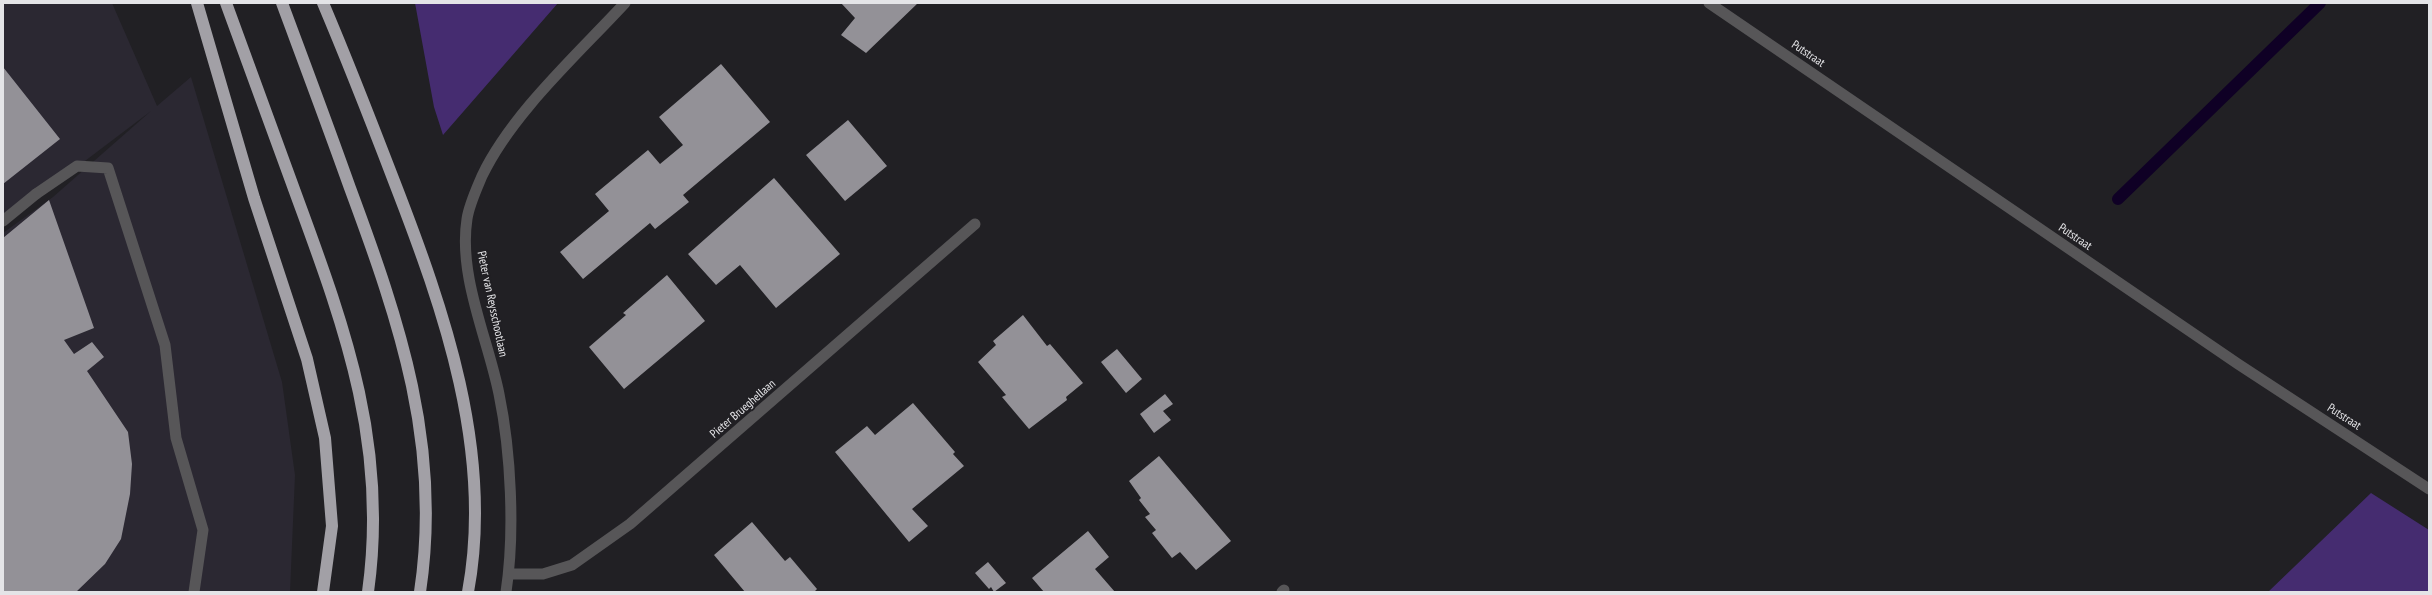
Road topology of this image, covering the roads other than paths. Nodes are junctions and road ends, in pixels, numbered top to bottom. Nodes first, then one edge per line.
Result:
1 (197, 3) edge
2 (226, 3) edge
3 (282, 3) edge
4 (323, 3) edge
5 (625, 3) edge
6 (1709, 3) edge
7 (3, 221) edge
8 (975, 224) dead end
9 (2429, 489) edge
10 (508, 574) junction
11 (194, 592) edge
12 (323, 592) edge
13 (368, 592) edge
14 (420, 592) edge
15 (468, 592) edge
16 (506, 592) edge

1 - 12 highway
2 - 13 highway
3 - 14 highway
4 - 15 highway
5 - 10 street, Pieter van Reysschootlaan
6 - 9 street, Putstraat
7 - 11 street
8 - 10 street, Pieter Brueghellaan
10 - 16 street, Pieter van Reysschootlaan

